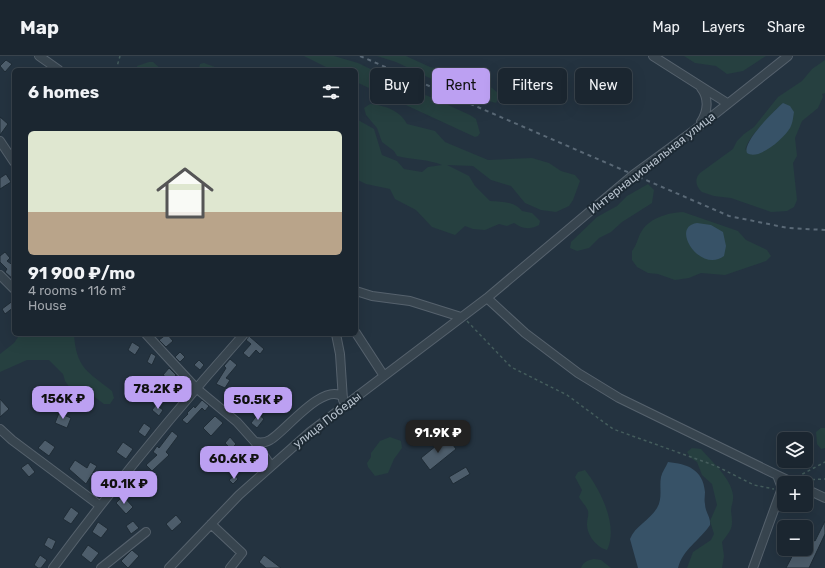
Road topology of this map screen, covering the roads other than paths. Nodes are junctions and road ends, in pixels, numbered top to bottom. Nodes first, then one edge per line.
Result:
1 (39, 56) edge
2 (653, 56) edge
3 (788, 56) edge
4 (56, 68) edge
5 (701, 87) junction
6 (727, 103) junction
7 (696, 129) junction
8 (2, 145) edge
9 (12, 159) edge
10 (554, 240) joint
11 (0, 274) edge
12 (12, 286) edge
13 (358, 291) edge
14 (487, 298) junction
15 (462, 317) junction
16 (148, 336) edge
17 (242, 336) edge
18 (336, 336) edge
19 (358, 336) edge
20 (384, 376) junction
21 (196, 388) junction
22 (343, 397) junction
23 (342, 406) junction
24 (0, 429) edge
25 (255, 442) junction
26 (271, 466) junction
27 (777, 475) joint
28 (813, 492) edge
29 (825, 498) edge
30 (99, 505) junction
31 (211, 524) junction
32 (146, 532) dead end
33 (53, 568) edge
34 (101, 568) edge
35 (169, 568) edge
36 (230, 568) edge
37 (753, 568) edge

1 - 4 street
2 - 5 street
3 - 6 street, Интернациональная улица
5 - 6 street
5 - 7 street
6 - 7 street, Интернациональная улица
7 - 10 street, Интернациональная улица
8 - 9 street
10 - 14 street, улица Победы
11 - 12 street
13 - 15 street
14 - 15 street, улица Победы
14 - 27 street
15 - 20 street, улица Победы
16 - 21 street
17 - 21 street
18 - 22 street
19 - 20 street
20 - 23 street, улица Победы
21 - 25 street
21 - 30 street
22 - 23 street
22 - 25 street
23 - 26 street, улица Победы
24 - 30 street
25 - 26 street
26 - 31 street, улица Победы
27 - 37 street
28 - 29 street
30 - 33 street
31 - 35 street, улица Победы
31 - 36 street
32 - 34 street

